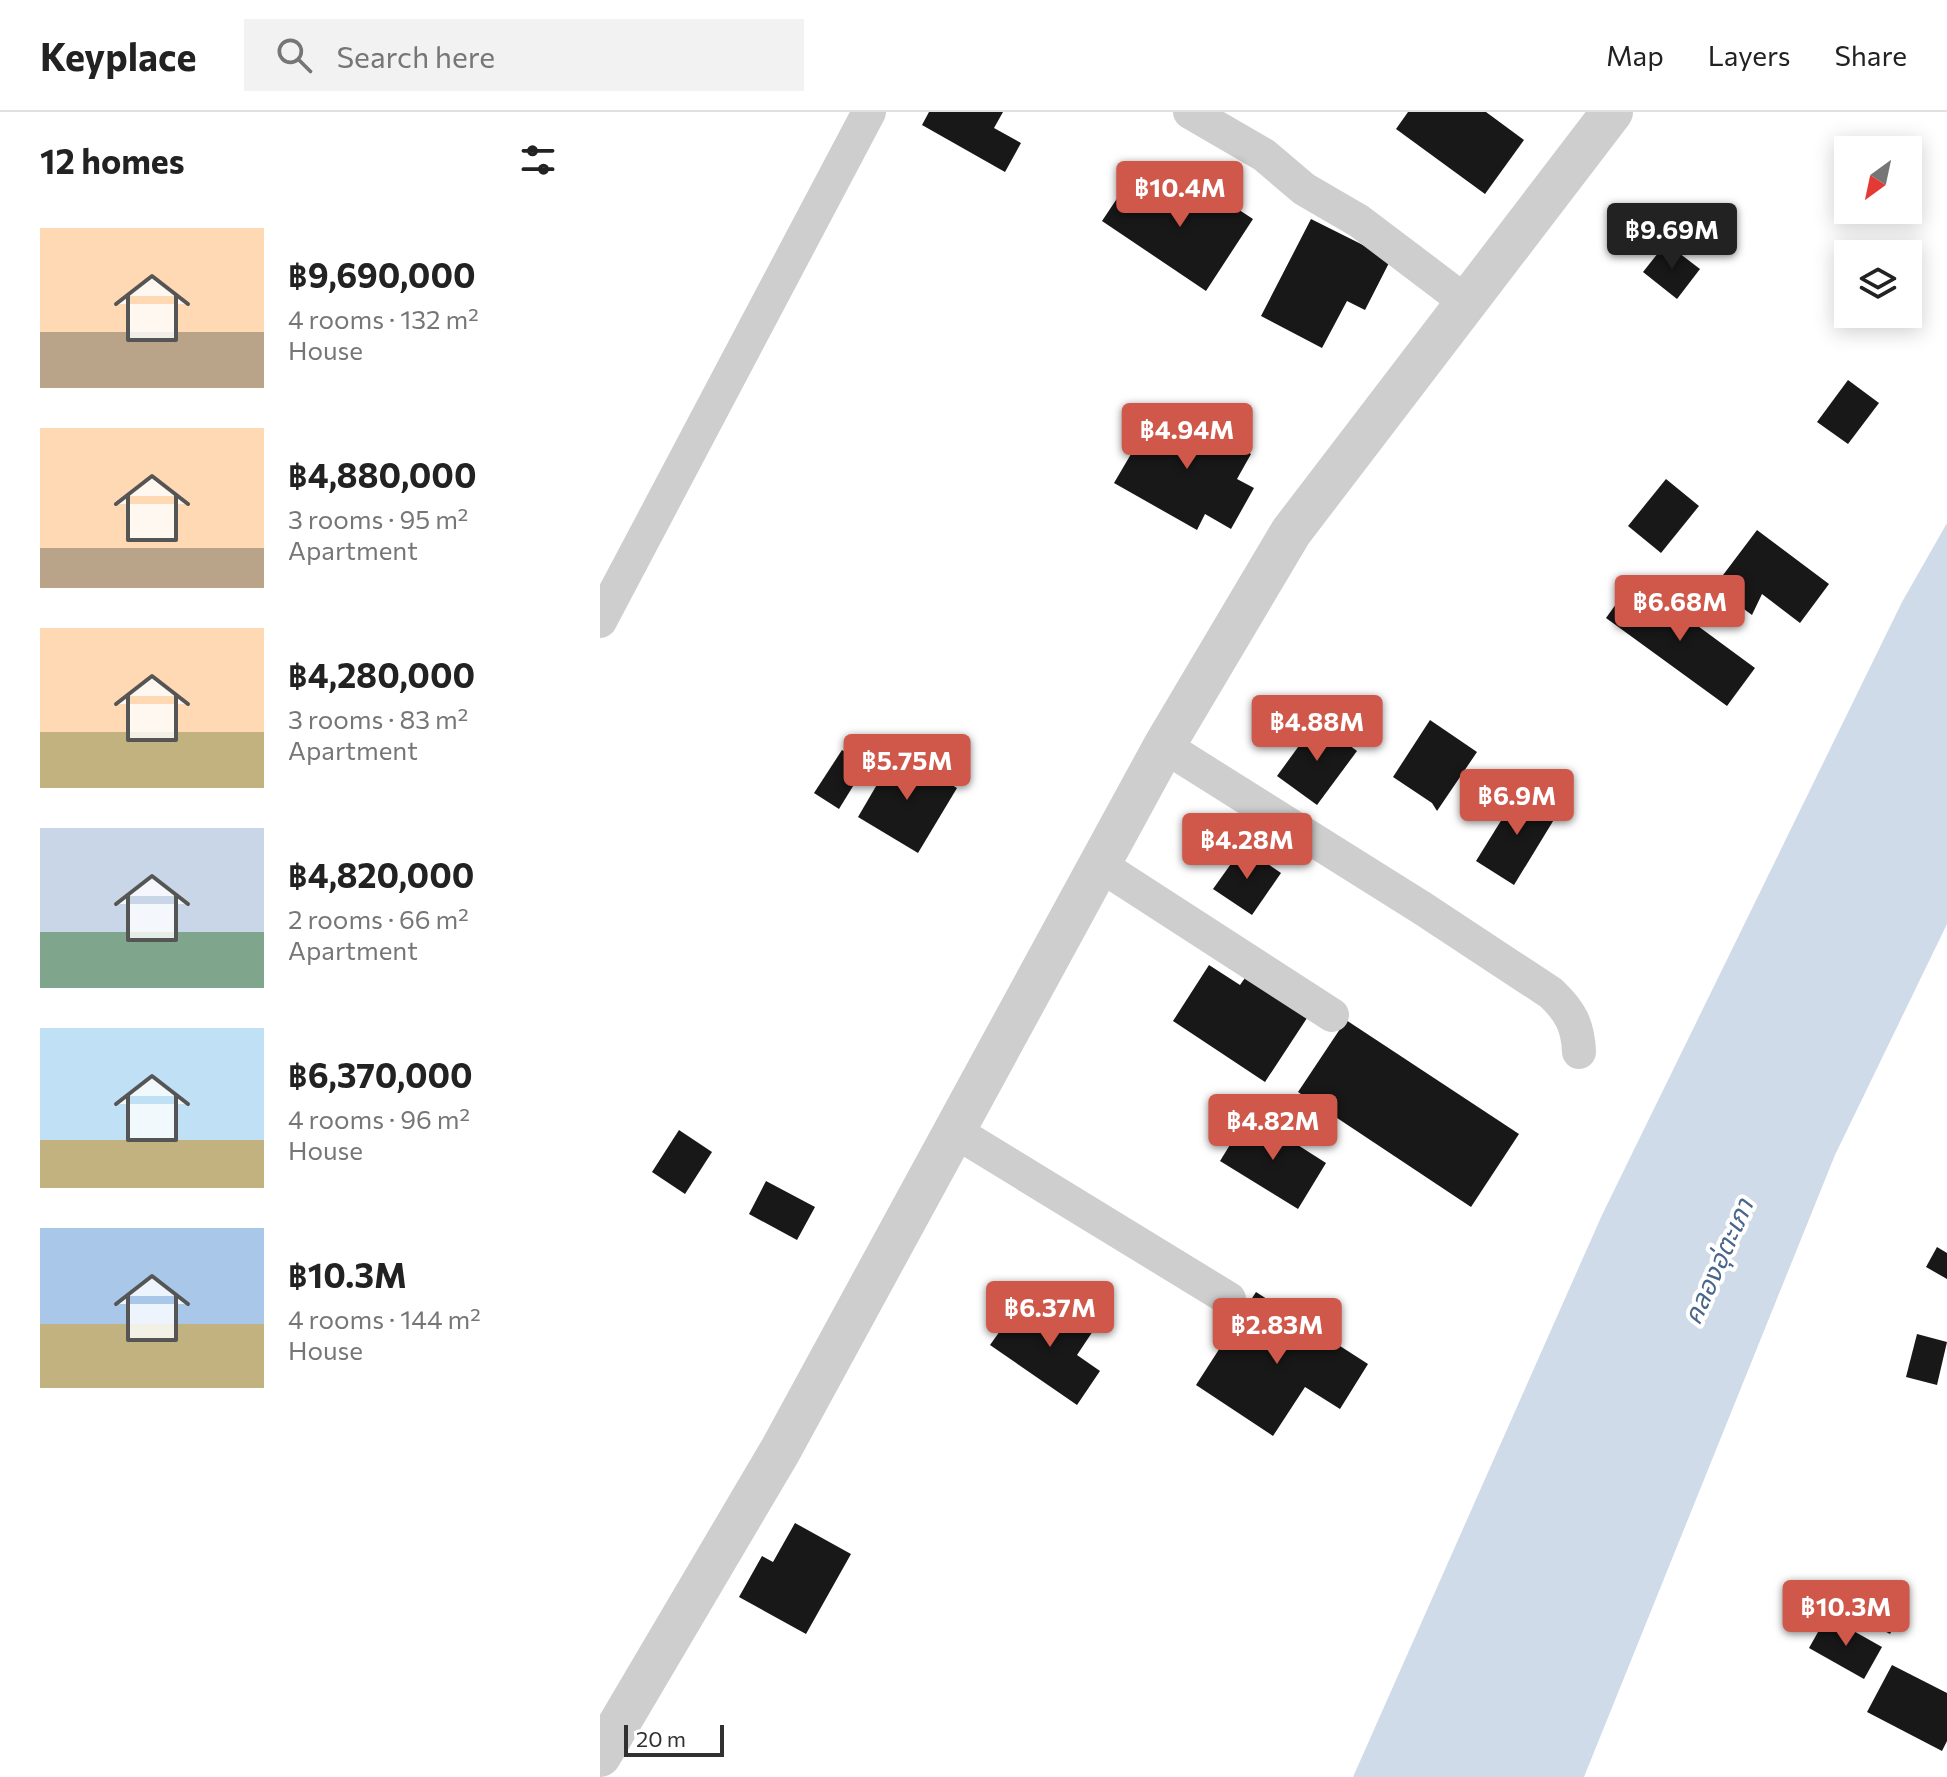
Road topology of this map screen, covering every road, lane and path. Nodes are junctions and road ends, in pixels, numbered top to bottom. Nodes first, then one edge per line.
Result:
1 (869, 112) edge
2 (1190, 112) edge
3 (1612, 112) edge
4 (1466, 302) junction
5 (600, 621) edge
6 (1164, 746) junction
7 (1100, 865) junction
8 (1332, 1015) dead end
9 (1579, 1052) dead end
10 (956, 1132) junction
11 (1229, 1299) dead end
12 (600, 1756) edge

1 - 5 street
2 - 4 street
3 - 4 street
4 - 6 street
6 - 7 street
6 - 9 street
7 - 8 street
7 - 10 street
10 - 11 street
10 - 12 street

